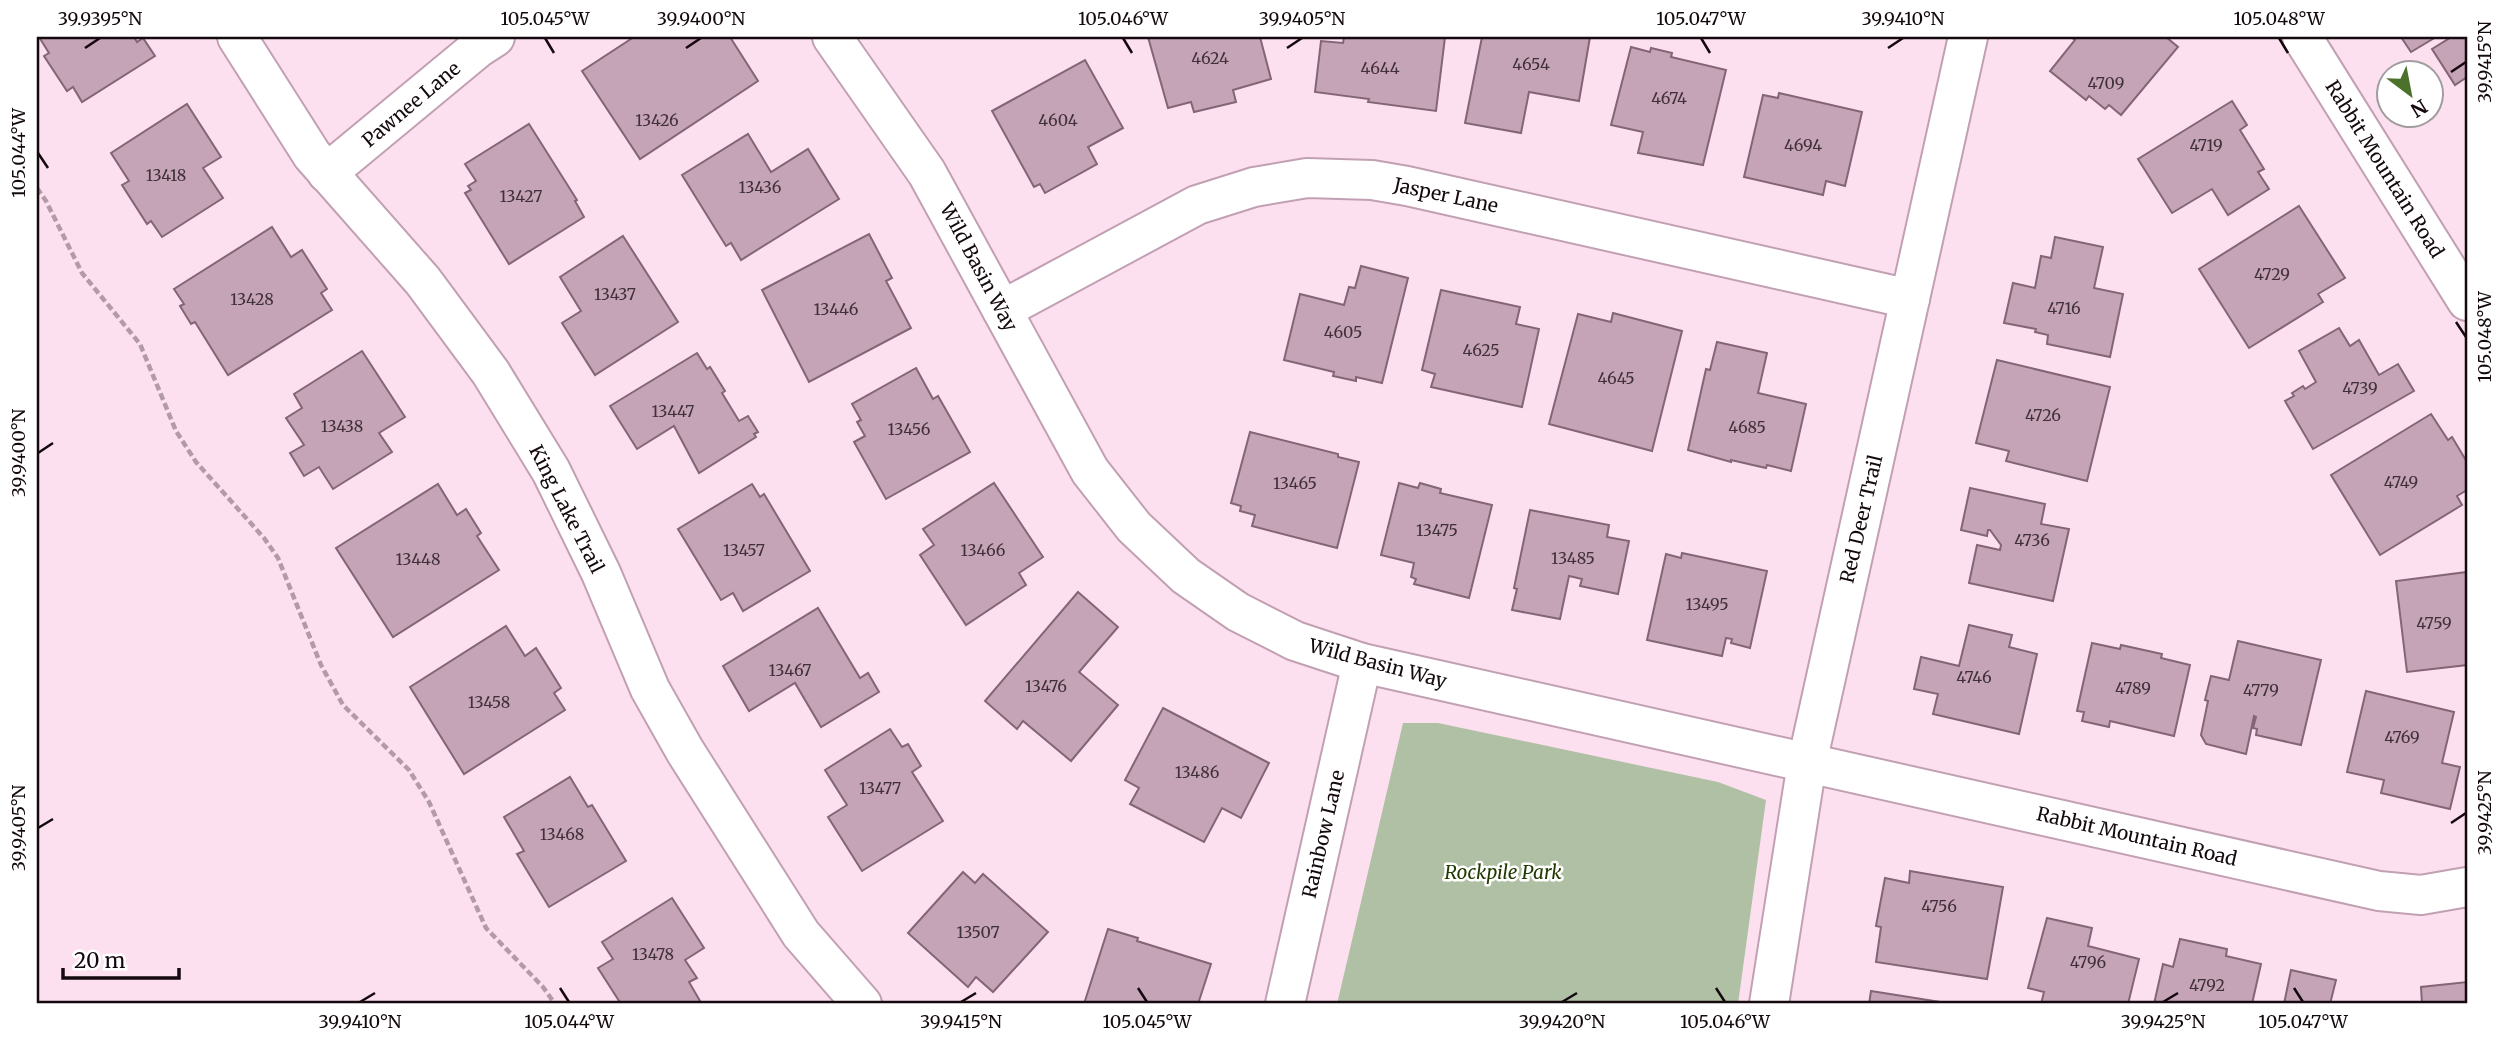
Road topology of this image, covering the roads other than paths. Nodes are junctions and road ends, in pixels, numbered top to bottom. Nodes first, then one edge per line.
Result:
1 (237, 37) edge
2 (495, 37) edge
3 (832, 37) edge
4 (1968, 37) edge
5 (2302, 37) edge
6 (327, 173) junction
7 (1910, 299) junction
8 (2467, 301) edge
9 (1002, 310) junction
10 (1362, 663) junction
11 (1807, 763) junction
12 (2467, 887) edge
13 (862, 1004) edge
14 (1285, 1004) edge
15 (1769, 1004) edge

1 - 6 street, King Lake Trail
2 - 6 street, Pawnee Lane
3 - 9 street, Wild Basin Way
4 - 7 street, Red Deer Trail
5 - 8 street, Rabbit Mountain Road
6 - 13 street, King Lake Trail
7 - 9 street, Jasper Lane
7 - 11 street, Red Deer Trail
9 - 10 street, Wild Basin Way
10 - 11 street, Wild Basin Way
10 - 14 street, Rainbow Lane
11 - 12 street, Rabbit Mountain Road
11 - 15 street, Red Deer Trail

